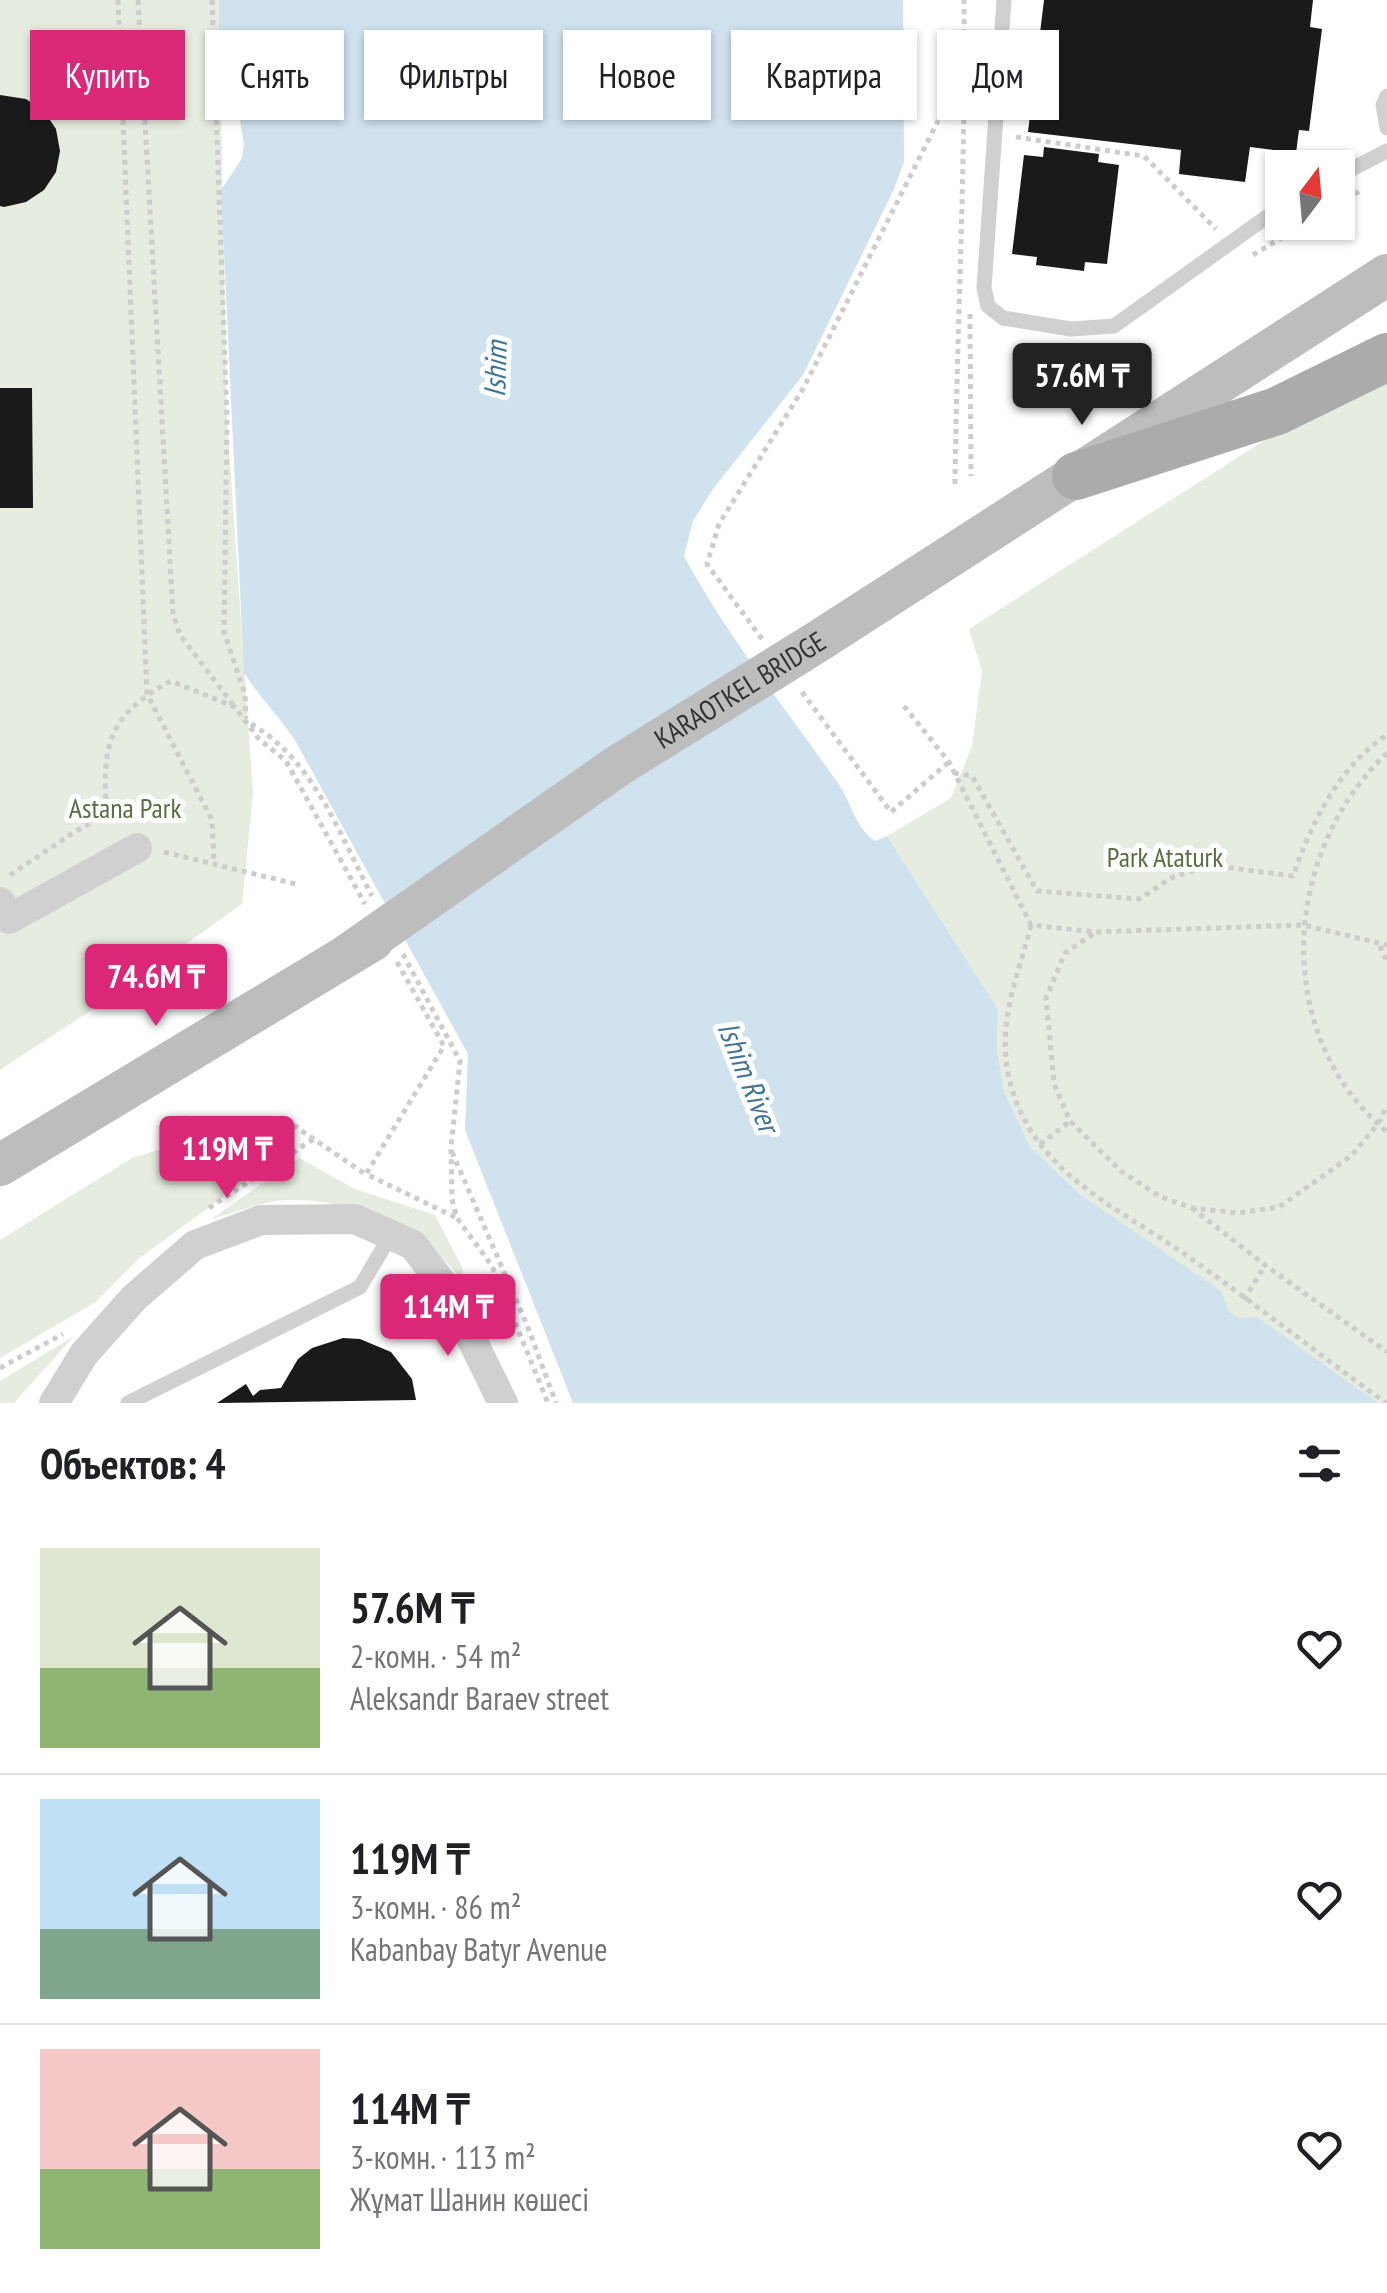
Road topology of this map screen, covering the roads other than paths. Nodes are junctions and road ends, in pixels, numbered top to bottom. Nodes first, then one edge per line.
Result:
1 (1004, 0) edge
2 (1387, 96) edge
3 (1387, 128) edge
4 (1387, 151) edge
5 (1355, 167) edge
6 (1265, 218) edge
7 (1387, 275) edge
8 (1387, 357) edge
9 (1076, 476) junction
10 (136, 848) dead end
11 (0, 902) edge
12 (0, 1165) edge
13 (391, 1235) junction
14 (54, 1403) edge
15 (128, 1403) edge
16 (503, 1403) edge

1 - 6 lane
2 - 3 lane
4 - 5 lane
7 - 9 main road, KARAOTKEL BRIDGE
8 - 9 main road
9 - 12 main road, KARAOTKEL BRIDGE
10 - 11 street
13 - 14 street
13 - 15 lane
13 - 16 street

